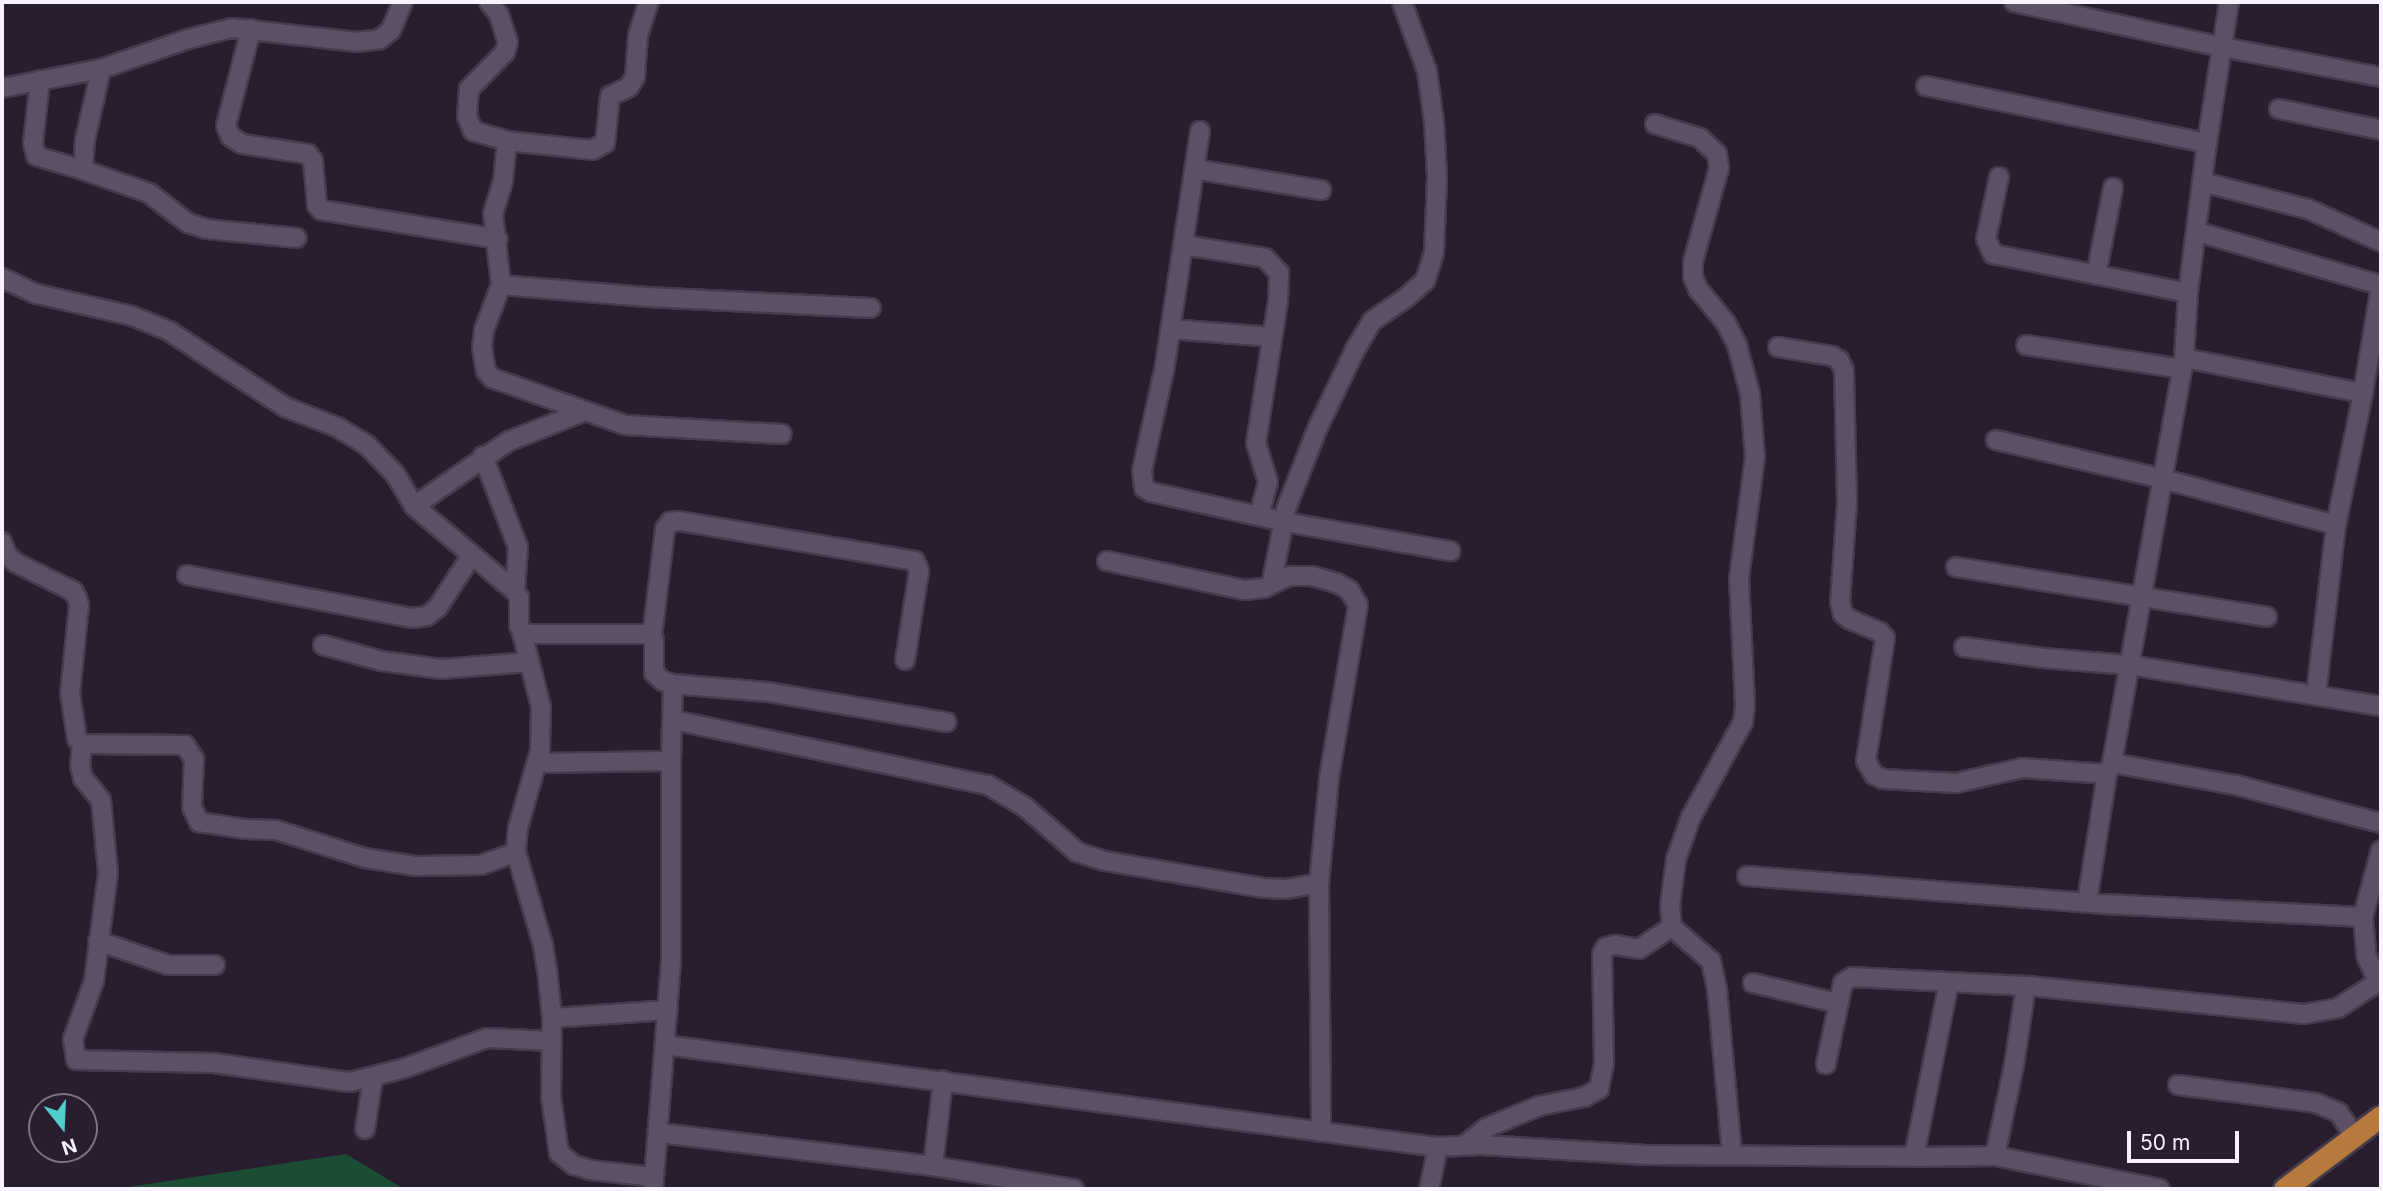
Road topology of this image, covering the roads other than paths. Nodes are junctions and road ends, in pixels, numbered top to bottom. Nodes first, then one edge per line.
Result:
1 (403, 2) edge
2 (489, 2) edge
3 (649, 2) edge
4 (1402, 2) edge
5 (2014, 2) edge
6 (2229, 2) edge
7 (251, 29) junction
8 (2222, 47) junction
9 (101, 69) junction
10 (2381, 77) edge
11 (40, 80) junction
12 (1926, 86) dead end
13 (2, 88) edge
14 (2279, 109) dead end
15 (1655, 124) dead end
16 (2381, 130) edge
17 (1200, 131) dead end
18 (507, 141) junction
19 (2207, 143) junction
20 (1194, 169) junction
21 (83, 170) junction
22 (2000, 177) dead end
23 (2202, 182) junction
24 (2113, 188) dead end
25 (1321, 190) dead end
26 (2198, 232) junction
27 (297, 238) dead end
28 (498, 239) junction
29 (2381, 242) edge
30 (1183, 245) junction
31 (2096, 275) junction
32 (2, 278) edge
33 (501, 285) junction
34 (2381, 285) edge
35 (2188, 293) junction
36 (871, 308) dead end
37 (1170, 329) junction
38 (1272, 337) junction
39 (2026, 345) dead end
40 (1778, 347) dead end
41 (2183, 363) junction
42 (2363, 393) junction
43 (585, 411) junction
44 (782, 434) dead end
45 (1996, 440) dead end
46 (483, 456) junction
47 (2164, 479) junction
48 (414, 506) junction
49 (1259, 516) junction
50 (1284, 522) junction
51 (2336, 525) junction
52 (2, 542) edge
53 (1450, 551) dead end
54 (472, 555) junction
55 (1107, 561) dead end
56 (1956, 567) dead end
57 (187, 575) dead end
58 (1272, 582) junction
59 (515, 591) junction
60 (2143, 597) junction
61 (2267, 617) dead end
62 (522, 632) junction
63 (652, 637) junction
64 (323, 645) dead end
65 (1965, 647) dead end
66 (905, 660) dead end
67 (530, 662) junction
68 (2130, 665) junction
69 (673, 684) junction
70 (2316, 695) junction
71 (2381, 706) edge
72 (673, 720) junction
73 (946, 722) dead end
74 (82, 744) junction
75 (671, 761) junction
76 (537, 763) junction
77 (2110, 769) junction
78 (2381, 823) edge
79 (2381, 850) edge
80 (516, 852) junction
81 (1747, 876) dead end
82 (1320, 883) junction
83 (2087, 902) junction
84 (2363, 917) junction
85 (1672, 927) junction
86 (98, 941) junction
87 (215, 965) dead end
88 (1948, 982) junction
89 (1753, 983) dead end
90 (2379, 983) edge
91 (2026, 986) junction
92 (1838, 1003) junction
93 (668, 1010) junction
94 (552, 1018) junction
95 (552, 1041) junction
96 (665, 1045) junction
97 (1826, 1065) dead end
98 (373, 1078) junction
99 (943, 1081) junction
100 (2178, 1085) dead end
101 (2381, 1116) edge
102 (365, 1129) dead end
103 (1321, 1132) junction
104 (660, 1133) junction
105 (2355, 1139) junction
106 (1465, 1146) junction
107 (1438, 1147) junction
108 (1732, 1155) junction
109 (1995, 1156) junction
110 (1914, 1157) junction
111 (933, 1166) junction
112 (654, 1183) edge
113 (1074, 1189) edge
114 (1429, 1189) edge
115 (2160, 1189) edge
116 (2284, 1189) edge

1 - 7 street
2 - 18 street
3 - 18 street
4 - 50 street
5 - 8 street
6 - 8 street
7 - 9 street
7 - 28 street
8 - 10 street
8 - 19 street
9 - 11 street
9 - 21 street
11 - 13 street
11 - 21 street
12 - 19 street
14 - 16 street
15 - 85 street
17 - 20 street
18 - 28 street
19 - 23 street
20 - 25 street
20 - 30 street
21 - 27 street
22 - 31 street
23 - 26 street
23 - 29 street
24 - 31 street
26 - 34 street
26 - 35 street
28 - 33 street
30 - 37 street
30 - 38 street
31 - 35 street
32 - 48 street
33 - 36 street
33 - 43 street
34 - 42 street
35 - 41 street
37 - 38 street
37 - 49 street
38 - 49 street
39 - 41 street
40 - 77 street
41 - 42 street
41 - 47 street
42 - 51 street
43 - 44 street
43 - 46 street
45 - 47 street
46 - 48 street
46 - 59 street
47 - 51 street
47 - 60 street
48 - 54 street
49 - 50 street
50 - 53 street
50 - 58 street
51 - 70 street
52 - 74 street
54 - 57 street
54 - 59 street
55 - 58 street
56 - 60 street
58 - 82 street
59 - 62 street
60 - 61 street
60 - 68 street
62 - 63 street
62 - 67 street
63 - 66 street
63 - 69 street
64 - 67 street
65 - 68 street
67 - 76 street
68 - 70 street
68 - 77 street
69 - 72 street
69 - 73 street
70 - 71 street
72 - 75 street
72 - 82 street
74 - 80 street
74 - 86 street
75 - 76 street
75 - 93 street
76 - 80 street
77 - 78 street
77 - 83 street
79 - 84 street
80 - 94 street
81 - 83 street
82 - 103 street
83 - 84 street
84 - 90 street
85 - 106 street
85 - 108 street
86 - 87 street
86 - 98 street
88 - 91 street
88 - 92 street
88 - 110 street
89 - 92 street
90 - 91 street
91 - 109 street
92 - 97 street
93 - 94 street
93 - 96 street
94 - 95 street
95 - 98 street
95 - 112 street
96 - 99 street
96 - 104 street
98 - 102 street
99 - 103 street
99 - 111 street
100 - 105 street
101 - 105 main road
103 - 107 street
104 - 111 street
104 - 112 street
105 - 116 main road
106 - 107 street
106 - 108 street
107 - 114 street
108 - 110 street
109 - 110 street
109 - 115 street
111 - 113 street

